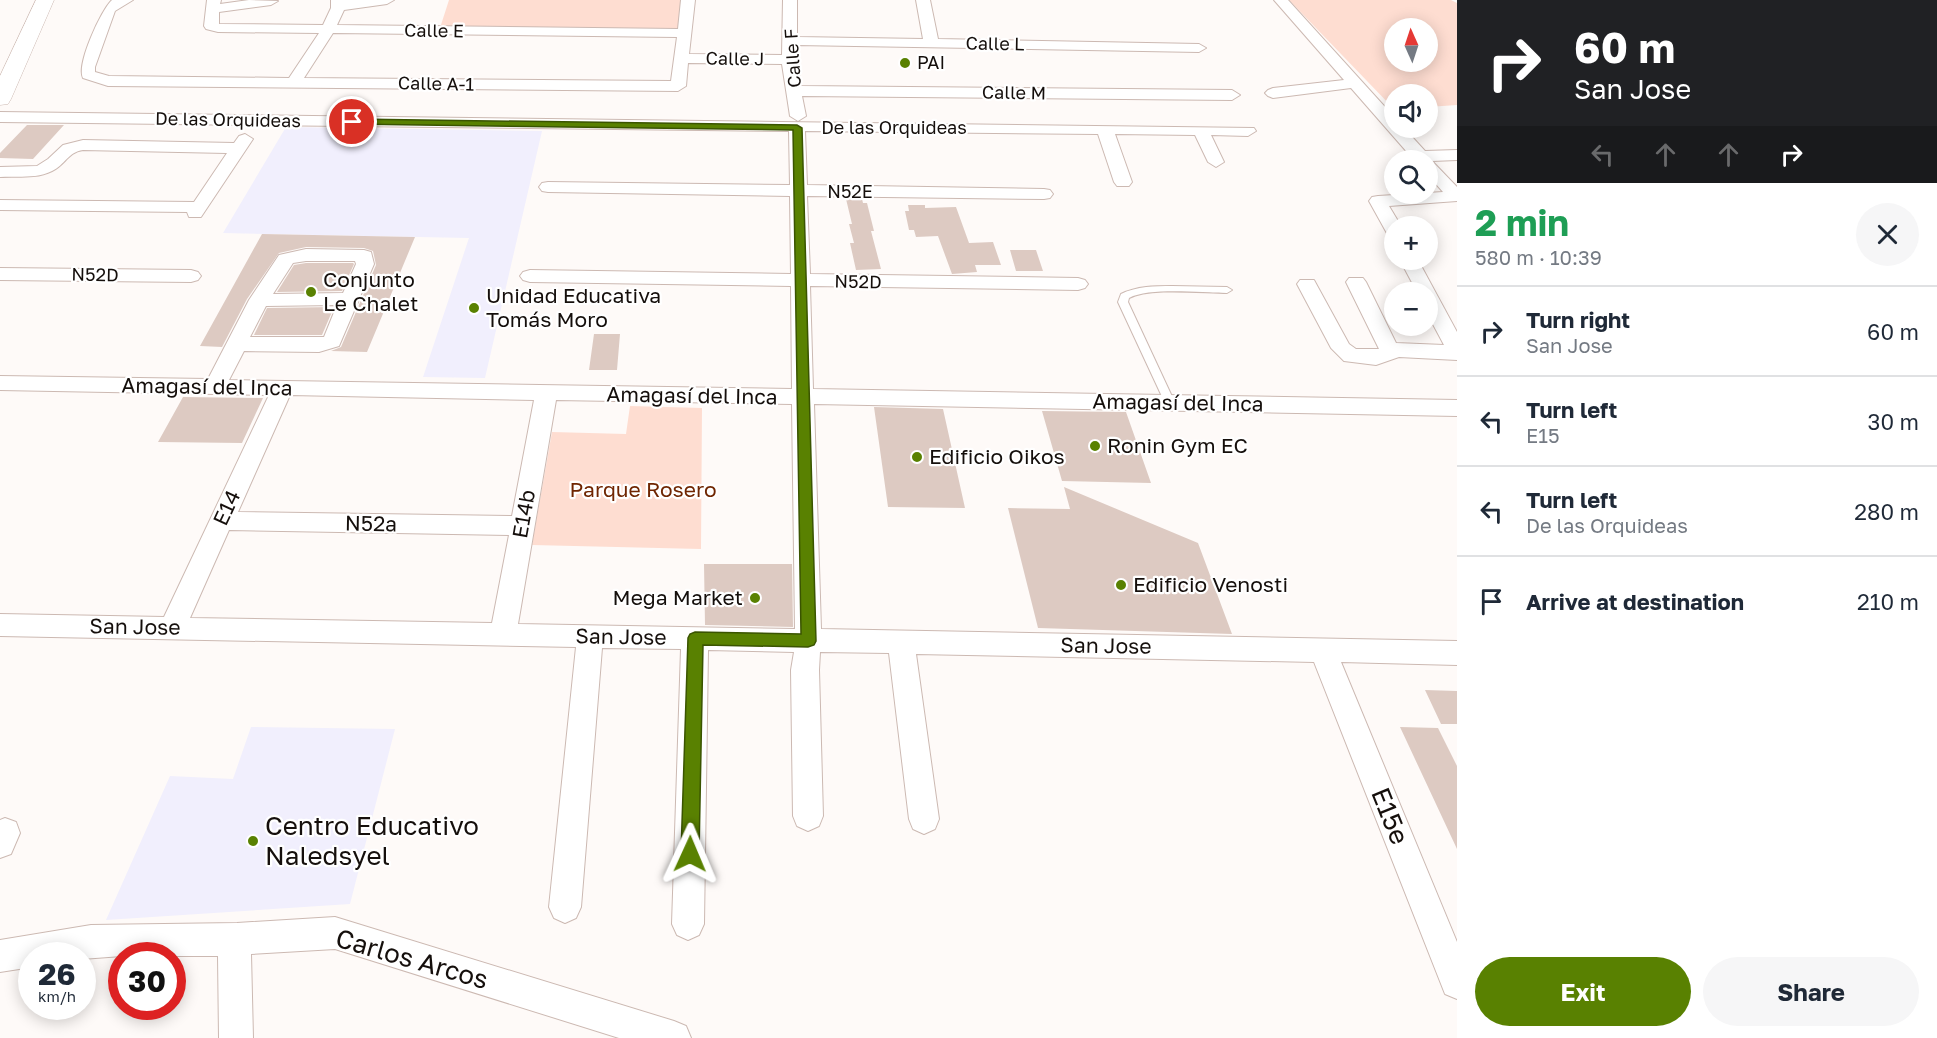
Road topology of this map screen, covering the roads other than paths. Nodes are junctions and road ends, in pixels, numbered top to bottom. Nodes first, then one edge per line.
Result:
1 (45, 0) edge
2 (126, 0) edge
3 (387, 0) edge
4 (688, 0) edge
5 (790, 0) edge
6 (923, 0) edge
7 (1281, 0) edge
8 (271, 1) edge
9 (339, 3) edge
10 (214, 4) edge
11 (327, 29) junction
12 (684, 33) junction
13 (790, 41) junction
14 (931, 42) junction
15 (1199, 48) dead end
16 (680, 58) junction
17 (789, 60) junction
18 (293, 83) junction
19 (1354, 83) junction
20 (795, 91) junction
21 (1273, 93) dead end
22 (1232, 96) dead end
23 (0, 99) edge
24 (0, 117) edge
25 (798, 122) junction
26 (1105, 130) junction
27 (1201, 131) junction
28 (1248, 131) dead end
29 (1415, 150) edge
30 (1457, 155) edge
31 (1438, 158) edge
32 (1216, 162) dead end
33 (0, 172) edge
34 (1438, 176) edge
35 (1123, 182) dead end
36 (548, 187) dead end
37 (799, 192) junction
38 (1044, 194) dead end
39 (1438, 197) edge
40 (1384, 201) edge
41 (0, 205) edge
42 (1386, 216) edge
43 (0, 274) edge
44 (191, 276) dead end
45 (530, 276) dead end
46 (801, 282) junction
47 (1356, 282) dead end
48 (1078, 284) dead end
49 (1307, 284) dead end
50 (1227, 290) dead end
51 (351, 299) junction
52 (259, 300) junction
53 (1438, 315) edge
54 (237, 344) junction
55 (1390, 351) junction
56 (1457, 352) edge
57 (0, 383) edge
58 (215, 387) junction
59 (283, 388) junction
60 (546, 394) junction
61 (804, 397) junction
62 (1170, 403) junction
63 (1457, 408) edge
64 (221, 521) junction
65 (522, 526) junction
66 (0, 625) edge
67 (172, 628) junction
68 (503, 634) junction
69 (590, 636) junction
70 (695, 638) junction
71 (808, 641) junction
72 (901, 642) junction
73 (1323, 650) junction
74 (1457, 653) edge
75 (808, 816) dead end
76 (924, 819) dead end
77 (565, 907) dead end
78 (688, 924) dead end
79 (1448, 935) edge
80 (237, 939) junction
81 (0, 957) edge
82 (1457, 982) edge
83 (236, 1038) edge
84 (674, 1038) edge

1 - 23 street
2 - 18 street, Calle A-1
3 - 9 street
4 - 12 street
5 - 13 street, Calle F
6 - 14 street
7 - 19 street
8 - 10 street
9 - 11 street
10 - 11 street, Calle E
11 - 12 street, Calle E
11 - 18 street
12 - 16 street
13 - 14 street, Calle L
13 - 17 street, Calle F
14 - 15 street, Calle L
16 - 17 street, Calle J
16 - 18 street, Calle A-1
17 - 20 street, Calle F
19 - 21 street
19 - 29 street
20 - 22 street, Calle M
20 - 25 street, Calle F
24 - 25 street, De las Orquideas
25 - 26 street, De las Orquideas
25 - 37 street, Calle F
26 - 27 street, De las Orquideas
26 - 35 street
27 - 28 street, De las Orquideas
27 - 32 street
30 - 31 street
33 - 41 street
34 - 39 street
36 - 37 street, N52E
37 - 38 street, N52E
37 - 46 street, Calle F
40 - 42 street
43 - 44 street, N52D
45 - 46 street, N52D
46 - 48 street, N52D
46 - 61 street, Calle F
47 - 55 street
49 - 55 street
50 - 62 lane
51 - 52 street
51 - 52 street
51 - 54 street
52 - 54 street
53 - 56 street
54 - 58 street
55 - 56 street
57 - 58 street, Amagasí del Inca
58 - 59 street, Amagasí del Inca
59 - 60 street, Amagasí del Inca
59 - 64 street, E14
60 - 61 street, Amagasí del Inca
60 - 65 street, E14b
61 - 62 street, Amagasí del Inca
61 - 71 street, Calle F
62 - 63 street, Amagasí del Inca
64 - 65 street, N52a
64 - 67 street, E14
65 - 68 street, E14b
66 - 67 street, San Jose
67 - 68 street, San Jose
68 - 69 street, San Jose
69 - 70 street, San Jose
69 - 77 street
70 - 71 street, San Jose
70 - 78 street
71 - 72 street, San Jose
71 - 75 street, Calle F
72 - 73 street, San Jose
72 - 76 street
73 - 74 street, San Jose
73 - 79 street, E15e
79 - 82 street, E15e
80 - 81 street, Carlos Arcos
80 - 83 street
80 - 84 street, Carlos Arcos

